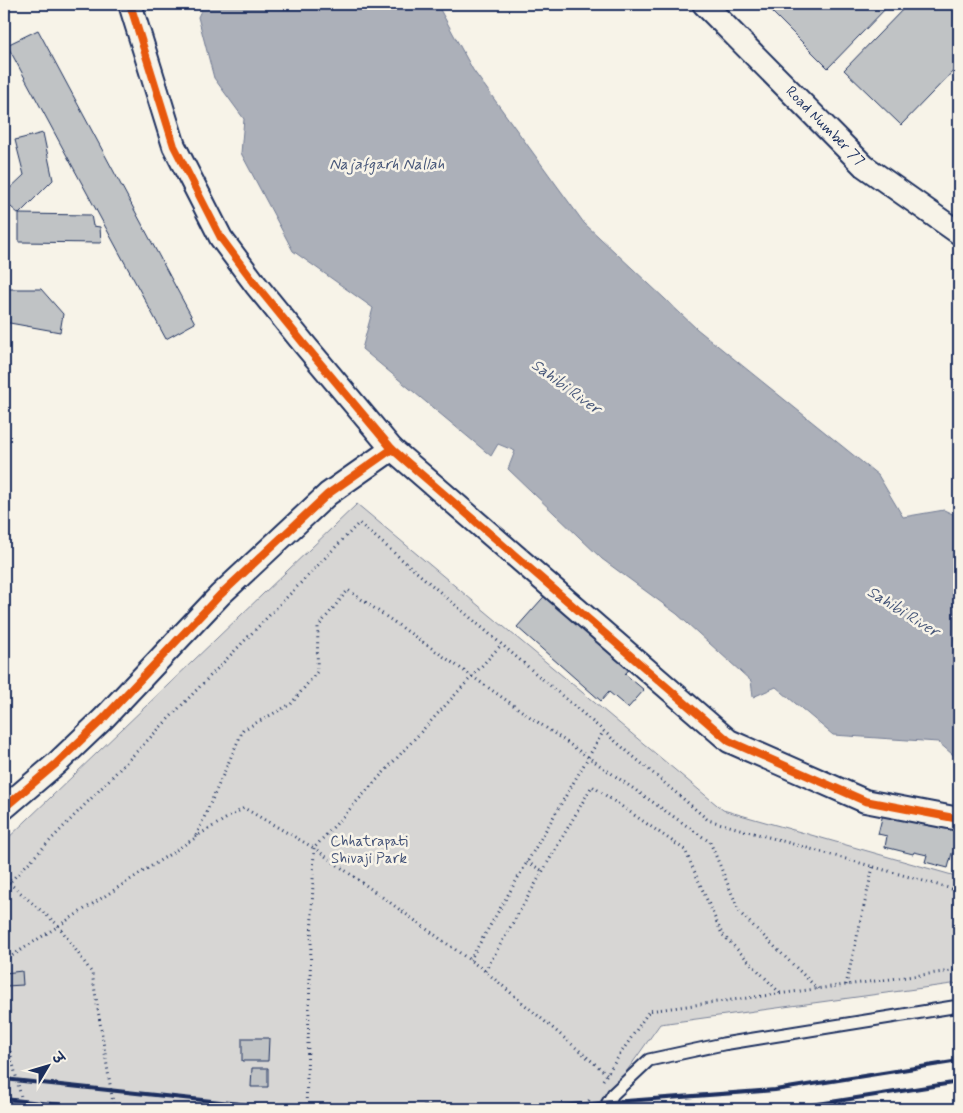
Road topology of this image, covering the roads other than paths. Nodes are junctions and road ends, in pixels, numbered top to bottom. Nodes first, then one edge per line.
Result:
1 (130, 4) edge
2 (704, 4) edge
3 (959, 233) edge
4 (392, 449) junction
5 (4, 808) edge
6 (959, 819) edge
7 (959, 1006) edge
8 (604, 1109) edge

1 - 4 street
2 - 3 street, Road Number 77
4 - 5 street
4 - 6 street
7 - 8 lane

